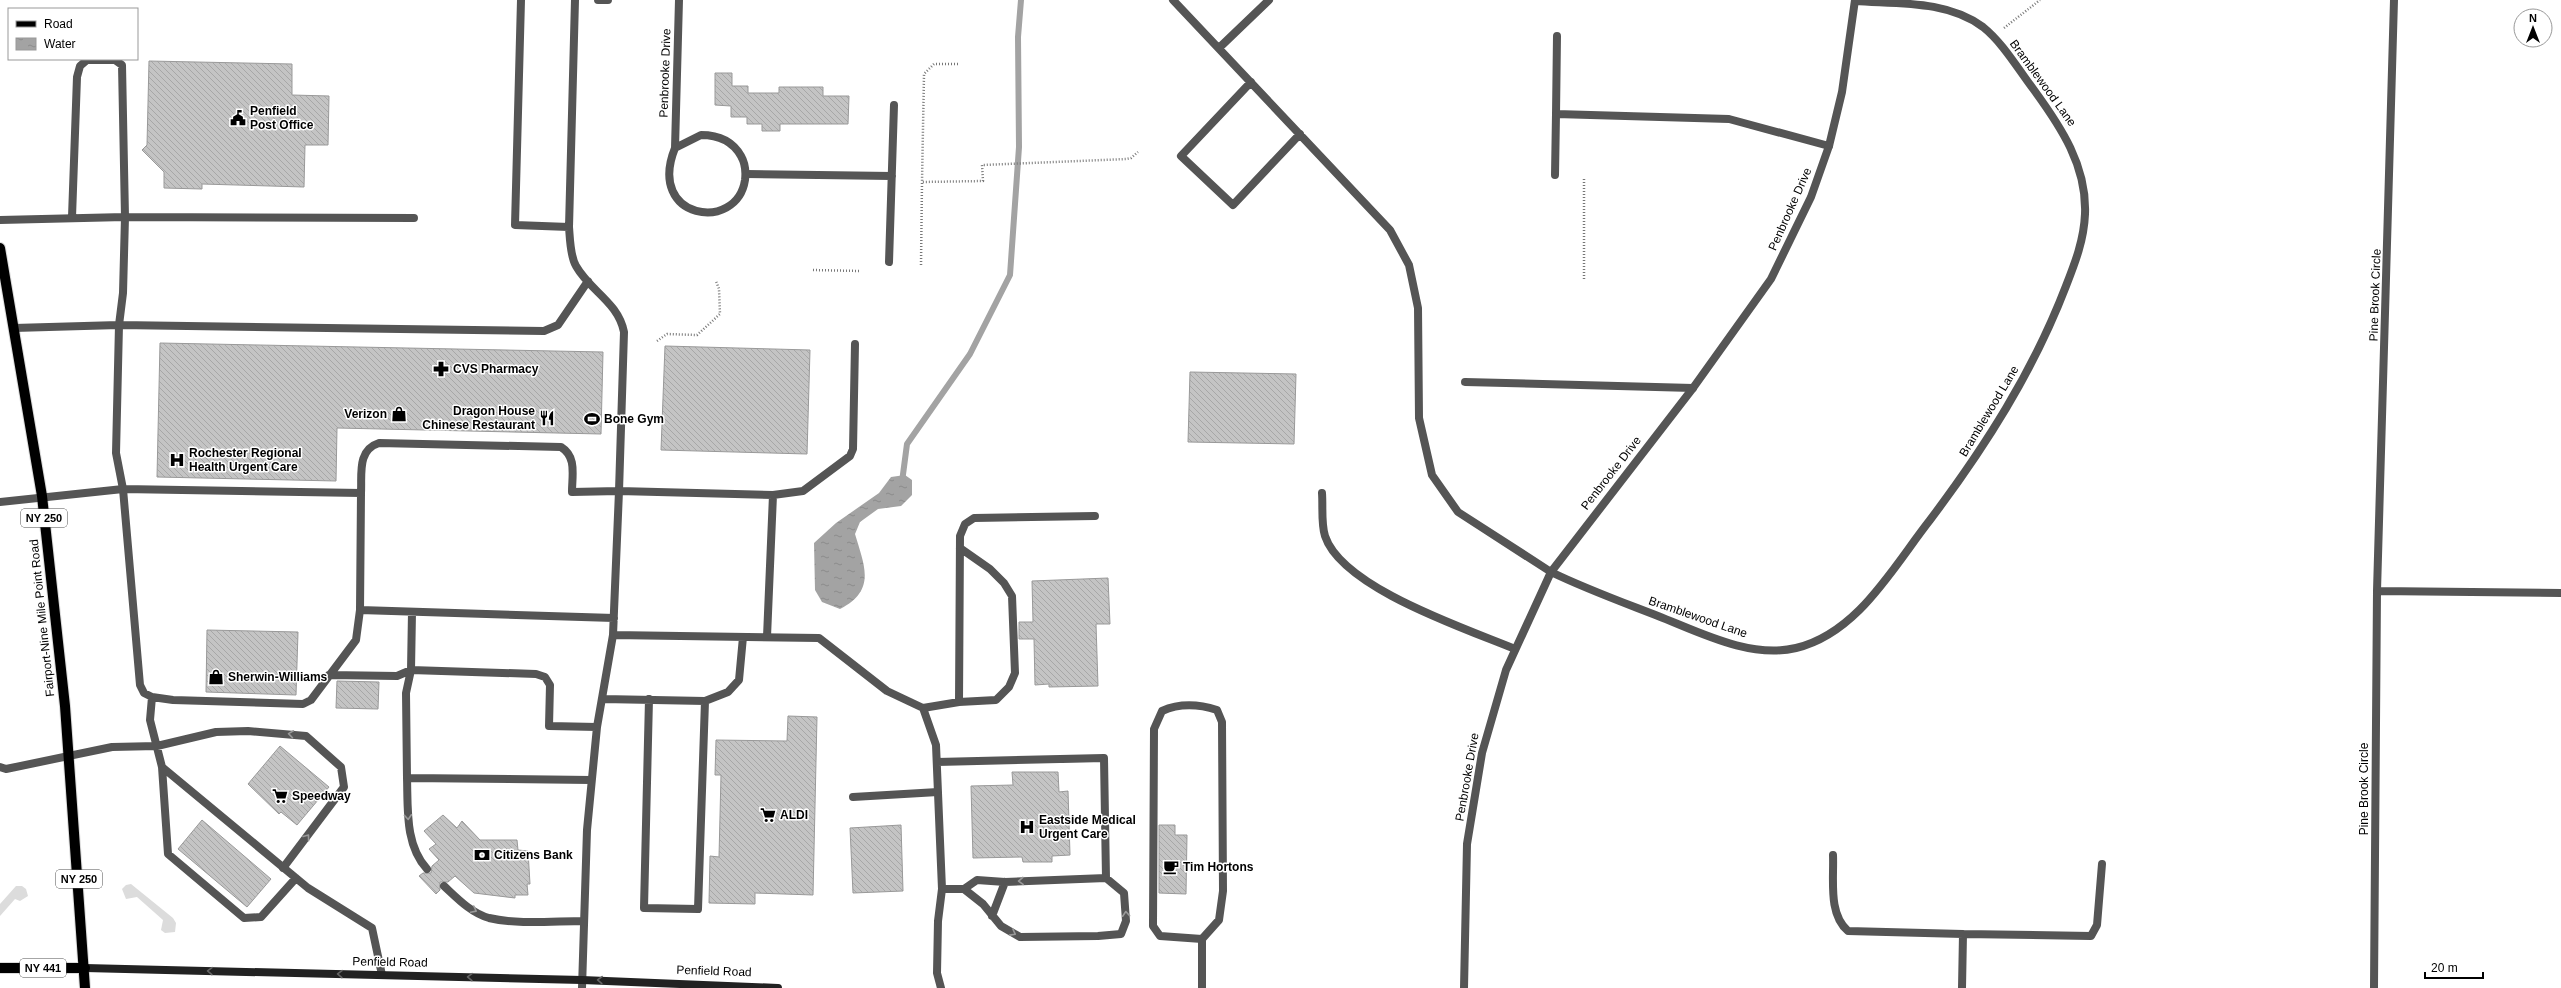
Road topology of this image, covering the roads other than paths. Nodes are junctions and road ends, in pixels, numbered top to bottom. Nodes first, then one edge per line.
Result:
1 (521, 0) edge
2 (575, 0) edge
3 (598, 0) edge
4 (608, 0) edge
5 (679, 0) edge
6 (1173, 0) edge
7 (1269, 0) edge
8 (2394, 0) edge
9 (1855, 1) edge
10 (1557, 36) dead end
11 (1219, 48) junction
12 (1251, 82) junction
13 (894, 105) dead end
14 (1556, 114) junction
15 (1300, 134) junction
16 (1829, 146) junction
17 (675, 148) junction
18 (746, 174) junction
19 (1555, 175) dead end
20 (892, 176) junction
21 (72, 217) junction
22 (125, 217) junction
23 (414, 218) dead end
24 (0, 220) edge
25 (569, 227) junction
26 (0, 248) edge
27 (889, 262) dead end
28 (588, 281) junction
29 (119, 324) junction
30 (14, 328) junction
31 (855, 344) dead end
32 (1466, 382) dead end
33 (1693, 388) junction
34 (123, 489) junction
35 (619, 491) junction
36 (361, 493) junction
37 (1322, 493) dead end
38 (773, 495) junction
39 (42, 496) junction
40 (0, 502) edge
41 (1095, 516) dead end
42 (960, 548) junction
43 (1552, 572) junction
44 (2377, 591) junction
45 (2561, 593) edge
46 (360, 610) junction
47 (412, 612) junction
48 (614, 618) junction
49 (613, 635) junction
50 (744, 637) junction
51 (767, 637) junction
52 (1515, 649) junction
53 (411, 670) junction
54 (329, 675) junction
55 (152, 697) junction
56 (602, 699) junction
57 (649, 699) junction
58 (705, 701) junction
59 (959, 702) junction
60 (923, 708) junction
61 (597, 727) junction
62 (157, 746) junction
63 (69, 758) junction
64 (937, 762) junction
65 (0, 767) edge
66 (162, 767) junction
67 (407, 778) junction
68 (590, 780) junction
69 (938, 792) junction
70 (853, 796) dead end
71 (1833, 855) dead end
72 (2102, 864) dead end
73 (283, 868) junction
74 (428, 869) dead end
75 (296, 878) junction
76 (1106, 878) junction
77 (1005, 882) junction
78 (444, 886) dead end
79 (942, 889) junction
80 (964, 889) junction
81 (992, 916) junction
82 (584, 921) junction
83 (1963, 934) junction
84 (1202, 939) junction
85 (0, 968) edge
86 (85, 968) junction
87 (382, 975) junction
88 (582, 984) edge
89 (85, 988) edge
90 (778, 988) edge
91 (941, 988) edge
92 (1202, 988) edge
93 (1464, 988) edge
94 (1962, 988) edge
95 (2374, 988) edge

1 - 25 street
2 - 25 street
3 - 4 street
5 - 17 street, Penbrooke Drive
6 - 11 street, Bramblewood Lane
7 - 11 street
8 - 44 street, Pine Brook Circle
9 - 16 street, Penbrooke Drive
9 - 43 street, Bramblewood Lane
10 - 14 street
11 - 12 street, Bramblewood Lane
12 - 15 street, Bramblewood Lane
12 - 15 street
13 - 20 street
14 - 16 street
14 - 19 street
15 - 43 street, Bramblewood Lane
16 - 33 street, Penbrooke Drive
17 - 18 street
17 - 18 street, Penbrooke Drive
18 - 20 street
20 - 27 street
21 - 22 street
21 - 22 street
21 - 24 street
22 - 23 street
22 - 29 street
25 - 28 street
26 - 30 main road, Fairport-Nine Mile Point Road / NY 250
28 - 29 street
28 - 35 street
29 - 30 street
29 - 34 street
30 - 39 main road, Fairport-Nine Mile Point Road / NY 250
31 - 38 street
32 - 33 street
33 - 43 street, Penbrooke Drive
34 - 36 street
34 - 39 street
34 - 55 street
35 - 36 street
35 - 38 street
35 - 48 street
36 - 46 street
37 - 52 street
38 - 51 street
39 - 40 street
39 - 63 main road, Fairport-Nine Mile Point Road / NY 250
41 - 42 street
42 - 59 street
42 - 59 street
43 - 52 street, Penbrooke Drive
44 - 45 street
44 - 95 street, Pine Brook Circle
46 - 47 street
46 - 54 street
47 - 48 street
47 - 53 street
48 - 49 street
49 - 50 street
49 - 56 street
50 - 51 street
50 - 58 street
51 - 60 street
52 - 93 street, Penbrooke Drive
53 - 54 street
53 - 61 street
53 - 67 street
54 - 55 street
55 - 62 street
56 - 57 street
56 - 61 street
57 - 58 street
57 - 58 street
59 - 60 street
60 - 64 street
61 - 68 street
62 - 63 street
62 - 66 street
73 -> 62 street
63 - 65 street
63 - 86 main road, Fairport-Nine Mile Point Road / NY 250
64 - 69 street
64 - 76 street
66 - 73 street
66 - 75 street
67 - 68 street
67 -> 74 street
68 - 82 street
69 - 70 street
69 - 79 street
71 - 83 street
72 - 83 street
73 - 75 street
75 - 87 street
76 -> 77 street
81 -> 76 street
77 - 80 street
77 - 81 street
78 -> 82 street
79 - 80 street
79 - 91 street
80 - 81 street
82 - 88 street
83 - 94 street
84 - 84 street
84 - 92 street
85 - 86 main road, Penfield Road / NY 441
87 -> 86 main road, Penfield Road / NY 441
86 - 89 main road, Fairport-Nine Mile Point Road / NY 250
88 -> 87 main road, Penfield Road / NY 441
90 -> 88 main road, Penfield Road / NY 441

